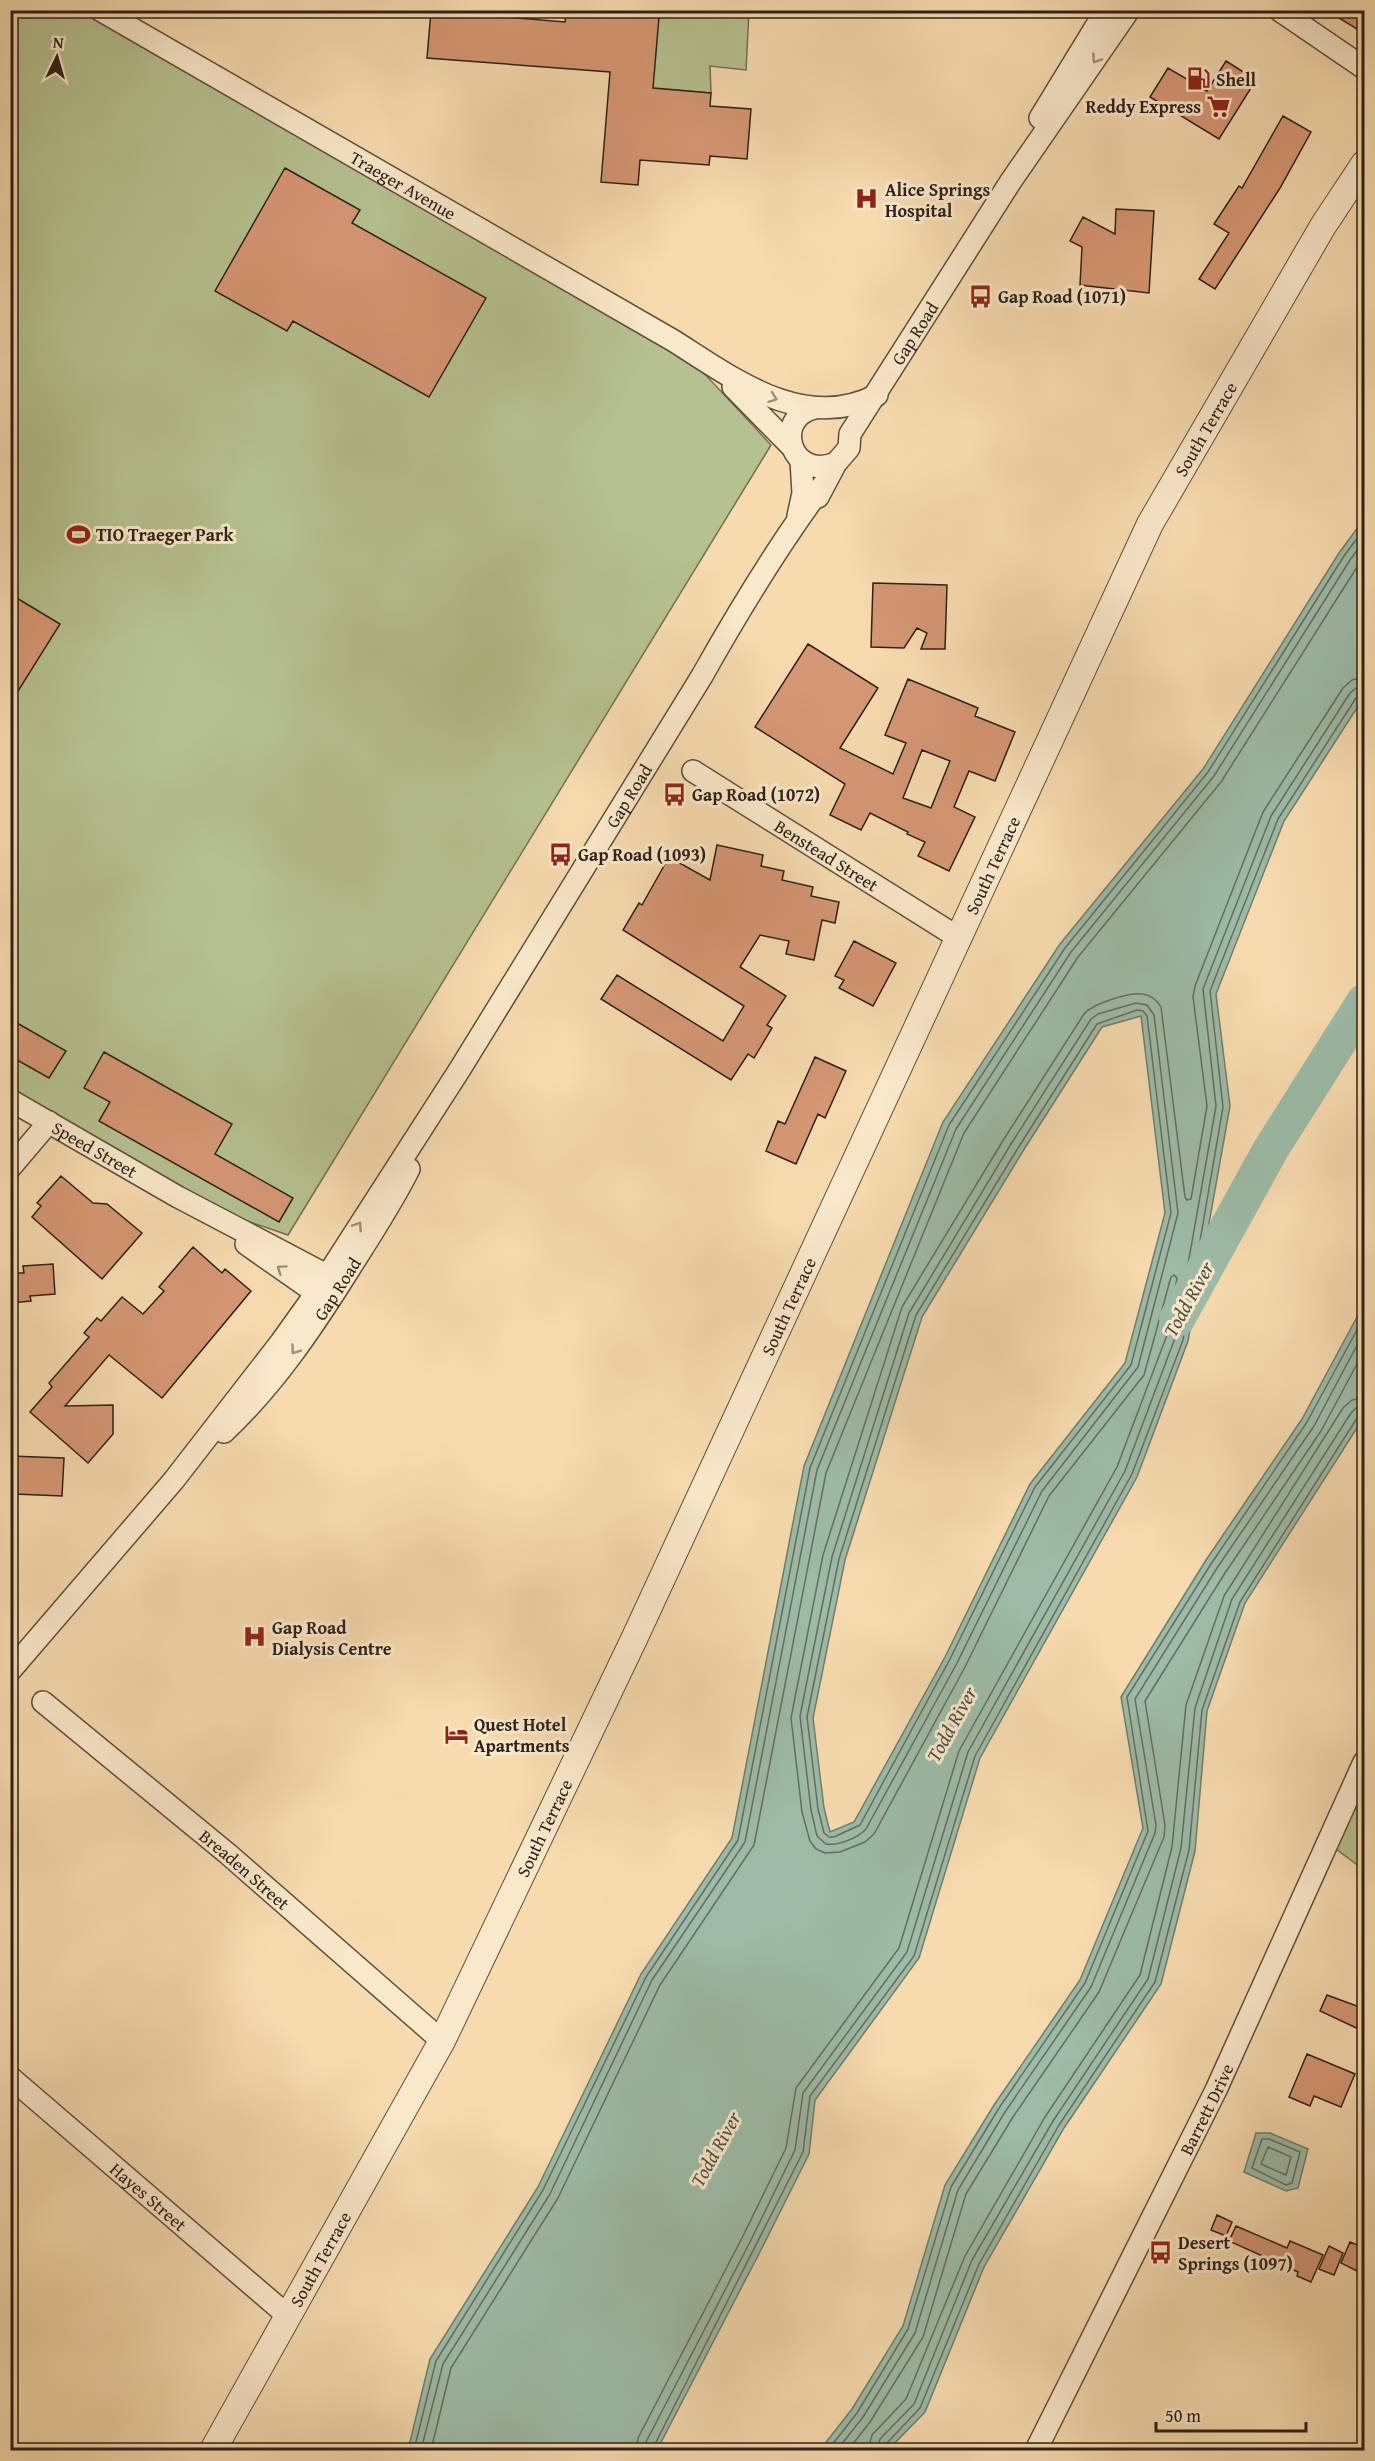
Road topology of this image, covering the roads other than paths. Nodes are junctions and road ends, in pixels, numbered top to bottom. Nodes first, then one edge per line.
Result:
1 (100, 10) edge
2 (1106, 10) edge
3 (1129, 10) edge
4 (1279, 10) edge
5 (1365, 68) edge
6 (1365, 164) edge
7 (1011, 181) junction
8 (704, 360) junction
9 (877, 395) junction
10 (822, 408) junction
11 (850, 434) junction
12 (796, 453) junction
13 (836, 463) junction
14 (823, 485) junction
15 (796, 522) junction
16 (702, 676) junction
17 (693, 771) dead end
18 (959, 938) junction
19 (10, 1100) edge
20 (49, 1122) junction
21 (10, 1168) edge
22 (178, 1197) junction
23 (334, 1278) junction
24 (322, 1298) junction
25 (10, 1671) edge
26 (43, 1702) dead end
27 (1365, 1762) edge
28 (442, 2041) junction
29 (10, 2077) edge
30 (288, 2316) junction
31 (213, 2451) edge
32 (1036, 2451) edge

1 - 8 street, Traeger Avenue
2 - 7 street, Gap Road
3 -> 7 street, Gap Road
4 - 5 street
6 - 18 street, South Terrace
7 - 9 street, Gap Road
8 -> 10 street, Traeger Avenue
8 - 12 street, Traeger Avenue
9 - 10 street, Traeger Avenue
9 - 11 street, Gap Road
10 - 11 street
10 - 12 street, Traeger Avenue
11 - 13 street, Gap Road
12 - 13 street
12 - 15 street, Traeger Avenue
13 - 14 street, Gap Road
14 - 15 street, Gap Road
14 - 16 street, Gap Road
15 - 16 street, Gap Road
16 - 23 street, Gap Road
17 - 18 street, Benstead Street
18 - 28 street, South Terrace
19 - 20 street, Speed Street
20 - 21 street
20 - 22 street, Speed Street
22 - 23 street, Speed Street
24 -> 22 street, Speed Street
23 - 24 street, Gap Road
24 - 25 street, Gap Road
26 - 28 street, Breaden Street
27 - 32 street, Barrett Drive
28 - 30 street, South Terrace
29 - 30 street, Hayes Street
30 - 31 street, South Terrace

